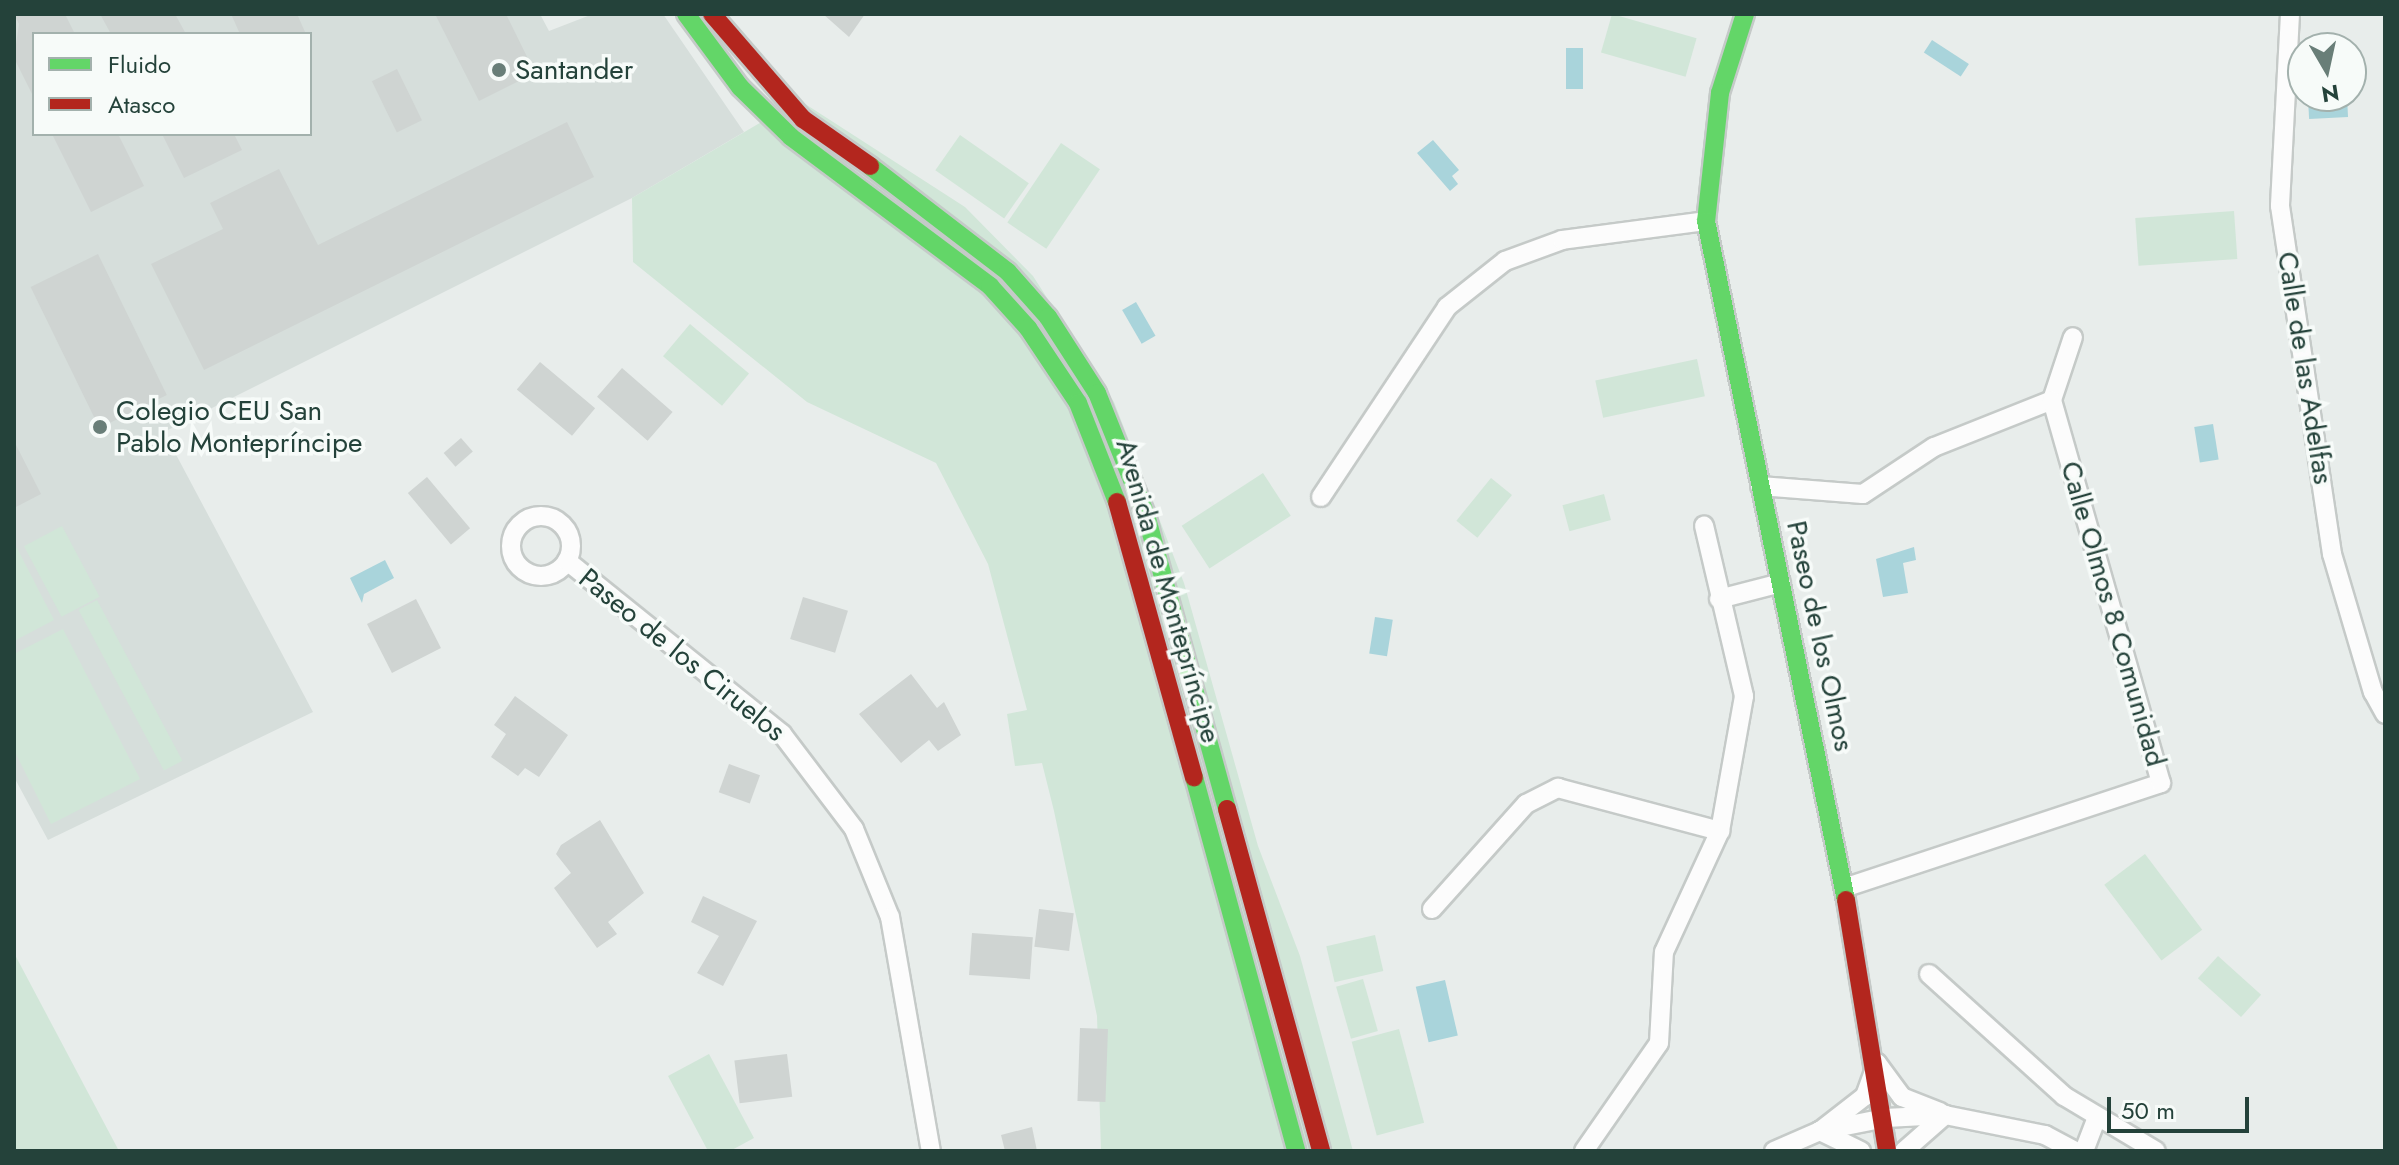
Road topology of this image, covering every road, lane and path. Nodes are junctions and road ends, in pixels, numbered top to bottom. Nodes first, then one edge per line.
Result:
1 (686, 14) edge
2 (712, 14) edge
3 (1745, 14) edge
4 (2290, 14) edge
5 (1706, 221) junction
6 (2073, 337) dead end
7 (2052, 400) junction
8 (1760, 486) junction
9 (1321, 497) dead end
10 (1704, 526) dead end
11 (567, 561) dead end
12 (1781, 583) junction
13 (1719, 599) junction
14 (2385, 714) edge
15 (1720, 831) junction
16 (1844, 888) junction
17 (1432, 909) dead end
18 (1929, 974) dead end
19 (1877, 1063) junction
20 (1945, 1115) junction
21 (2097, 1117) junction
22 (1885, 1118) junction
23 (1820, 1131) junction
24 (931, 1151) edge
25 (1296, 1151) edge
26 (1321, 1151) edge
27 (1584, 1151) edge
28 (1774, 1151) edge
29 (1861, 1151) edge
30 (1887, 1151) edge
31 (1904, 1151) edge
32 (2075, 1151) edge
33 (2084, 1151) edge
34 (2156, 1151) edge

1 - 25 street, Avenida de Montepríncipe
2 - 26 street, Avenida de Montepríncipe
3 - 5 street, Paseo de los Olmos
4 - 14 street, Calle de las Adelfas
5 - 8 street, Paseo de los Olmos
5 - 9 street
6 - 7 street
7 - 8 street
7 - 16 street, Calle Olmos 8 Comunidad
8 - 12 street, Paseo de los Olmos
10 - 13 street
11 - 24 street, Paseo de los Ciruelos
12 - 13 street
12 - 16 street, Paseo de los Olmos
13 - 15 street
15 - 17 street
15 - 27 street
16 - 19 street, Paseo de los Olmos
18 - 21 street
19 - 20 street, Paseo de los Olmos
19 - 22 street, Paseo de los Olmos
19 - 23 street
20 - 22 street
20 - 31 street
20 - 32 street
21 - 33 street
21 - 34 street
22 - 23 street
22 - 30 street, Paseo de los Olmos
23 - 28 street
23 - 29 street

